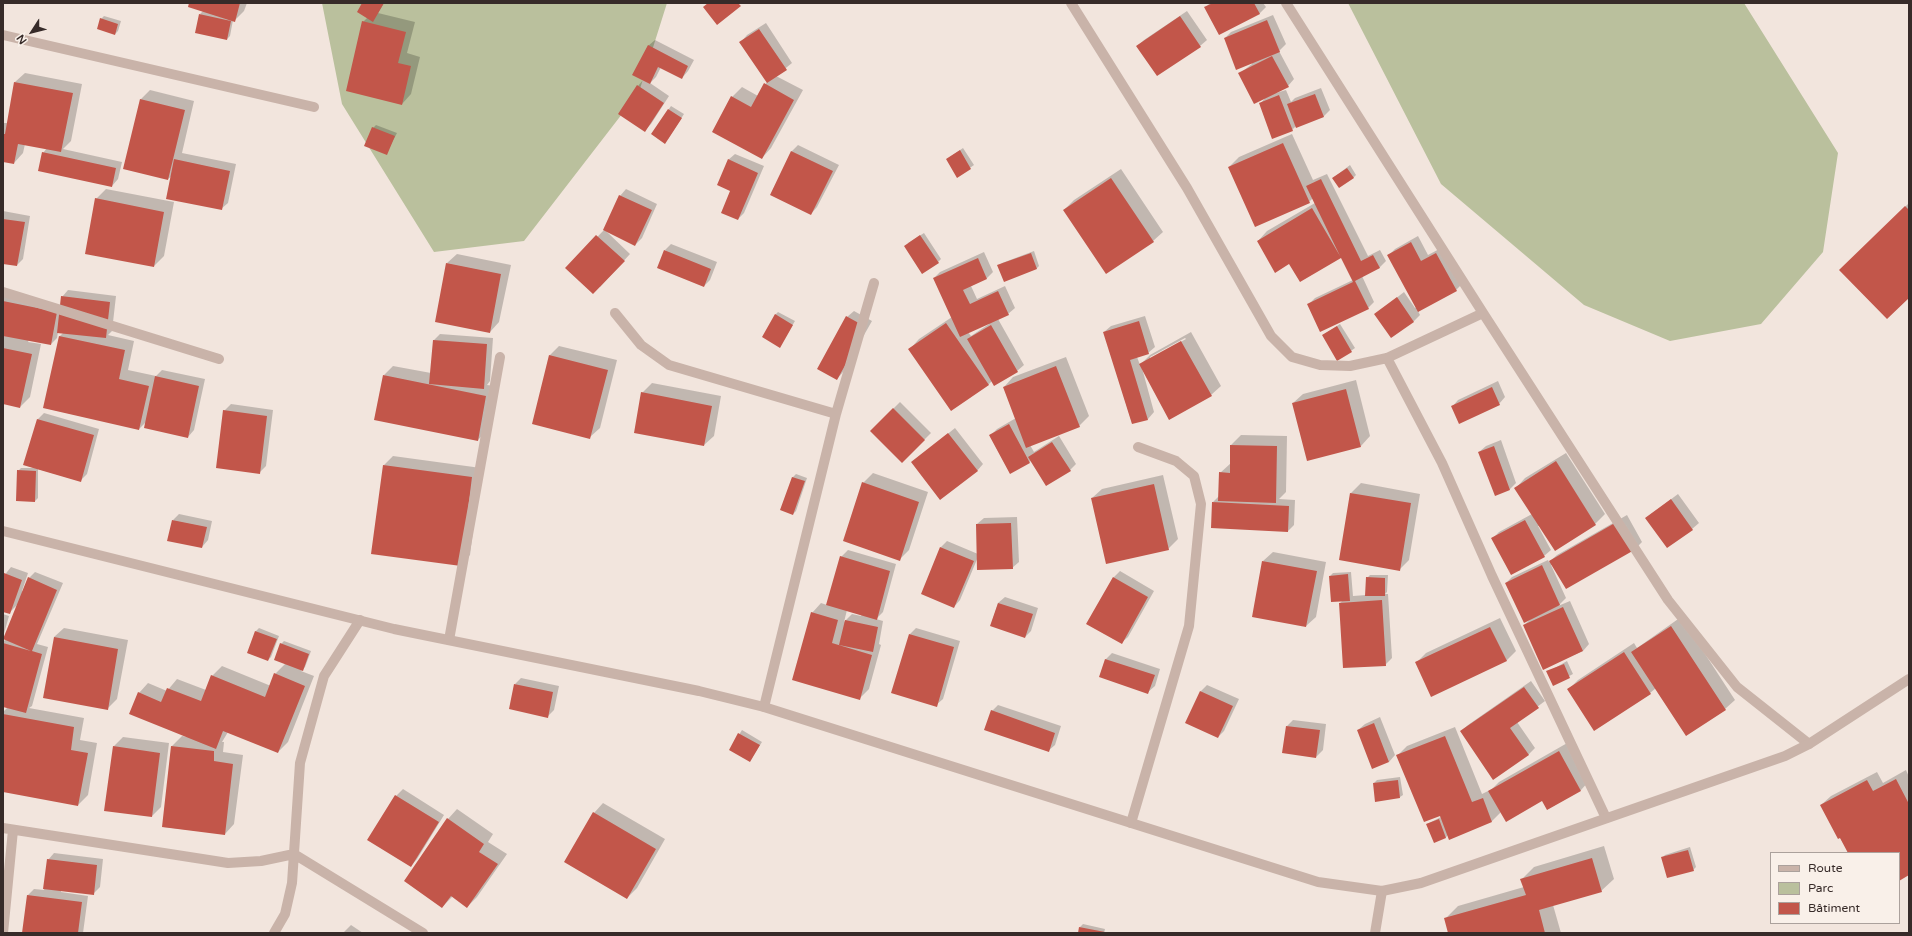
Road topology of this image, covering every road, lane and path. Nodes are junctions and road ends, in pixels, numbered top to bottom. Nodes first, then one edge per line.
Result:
1 (1071, 3) edge
2 (1286, 3) edge
3 (3, 35) edge
4 (314, 107) dead end
5 (874, 283) dead end
6 (3, 292) edge
7 (615, 313) dead end
8 (1483, 313) junction
9 (500, 357) dead end
10 (1387, 358) junction
11 (219, 359) dead end
12 (836, 414) junction
13 (1138, 447) dead end
14 (3, 531) edge
15 (360, 620) junction
16 (449, 640) junction
17 (1909, 680) edge
18 (764, 707) junction
19 (1809, 744) junction
20 (1606, 818) junction
21 (1131, 823) junction
22 (3, 828) edge
23 (13, 830) junction
24 (294, 854) junction
25 (1382, 891) junction
26 (3, 933) edge
27 (274, 933) edge
28 (423, 933) edge
29 (1375, 933) edge

1 - 10 street
2 - 8 street
3 - 4 street
5 - 12 street
6 - 11 street
7 - 12 street
8 - 10 street
8 - 19 street
9 - 16 street
10 - 20 street
12 - 18 street
13 - 21 street
14 - 15 street
15 - 16 street
15 - 24 street
16 - 18 street
17 - 19 street
18 - 21 street
19 - 20 street
20 - 25 street
21 - 25 street
22 - 23 street
23 - 24 street
23 - 26 street
24 - 27 street
24 - 28 street
25 - 29 street

